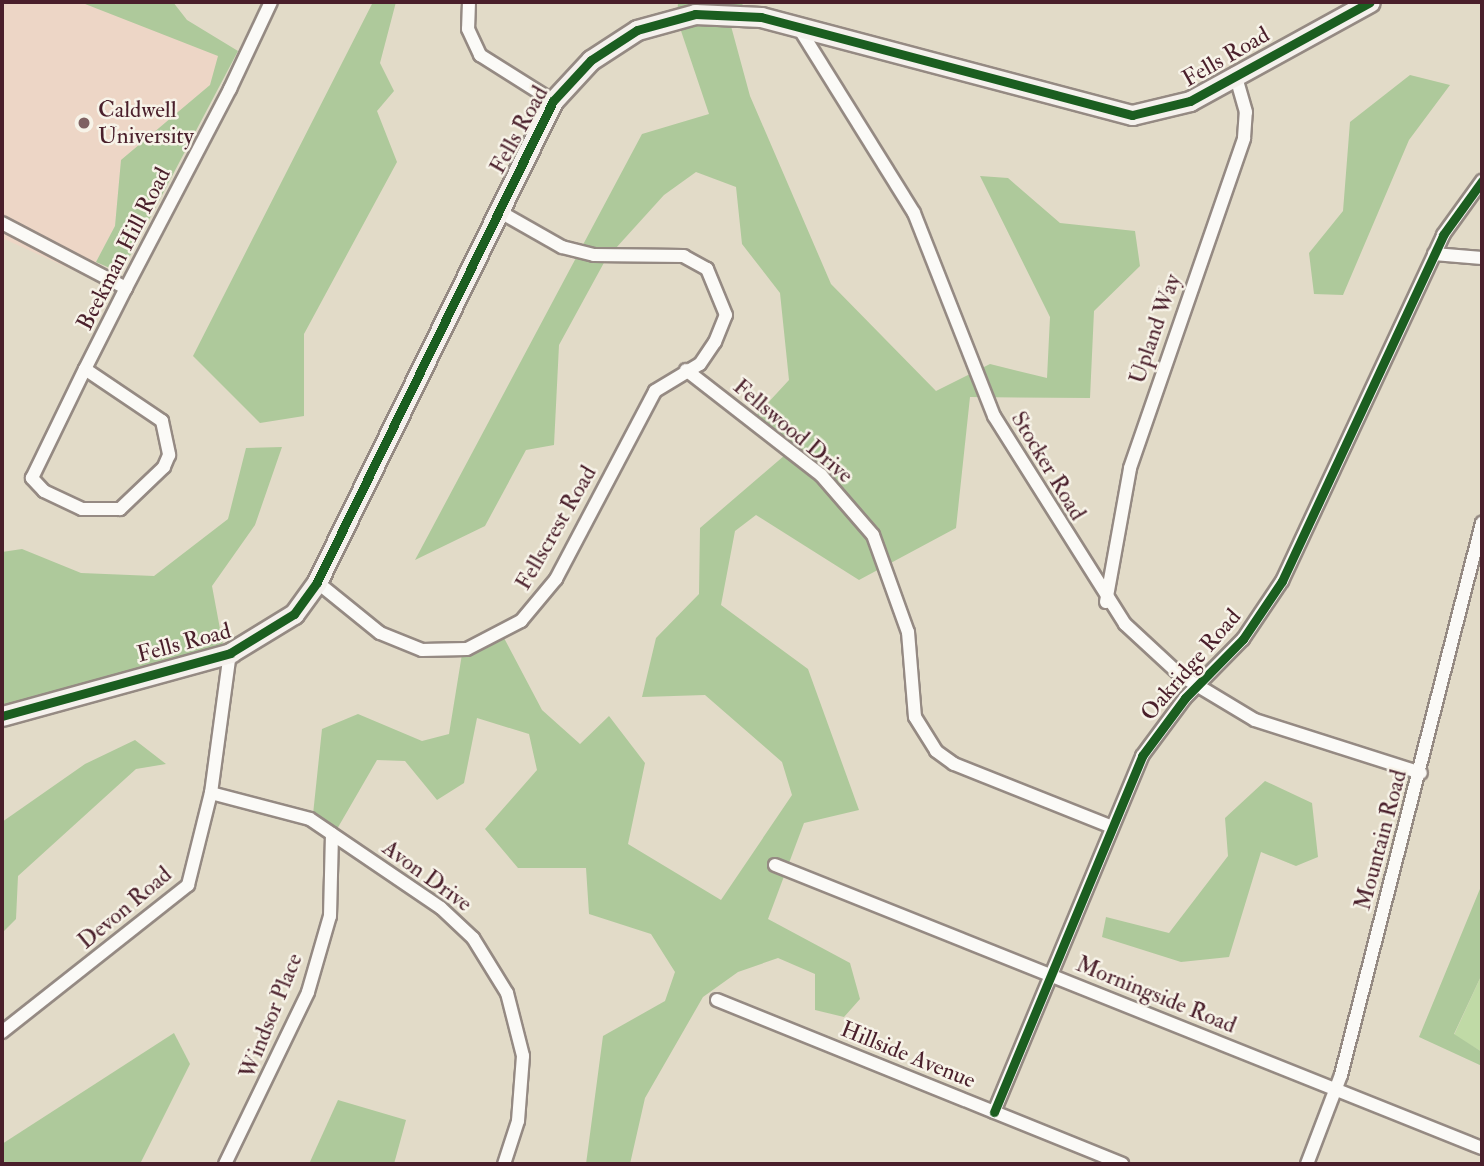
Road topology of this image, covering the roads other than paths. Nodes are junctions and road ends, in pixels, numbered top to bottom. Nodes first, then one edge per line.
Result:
1 (271, 2) edge
2 (469, 2) edge
3 (1370, 2) edge
4 (757, 9) edge
5 (797, 25) junction
6 (1235, 74) junction
7 (553, 101) junction
8 (1482, 181) edge
9 (497, 210) junction
10 (2, 223) edge
11 (1434, 254) junction
12 (1482, 258) edge
13 (127, 288) junction
14 (86, 369) junction
15 (687, 370) junction
16 (1482, 523) edge
17 (317, 582) junction
18 (1106, 602) junction
19 (230, 653) junction
20 (1198, 686) junction
21 (2, 716) edge
22 (1421, 773) junction
23 (211, 793) junction
24 (1112, 827) junction
25 (332, 834) junction
26 (775, 865) dead end
27 (1051, 975) junction
28 (717, 1000) dead end
29 (2, 1032) edge
30 (1336, 1089) junction
31 (994, 1112) junction
32 (1482, 1148) edge
33 (225, 1164) edge
34 (504, 1164) edge
35 (1122, 1164) edge
36 (1307, 1164) edge

1 - 13 street, Beekman Hill Road
2 - 7 street
3 - 6 street, Fells Road
4 - 5 street, Fells Road
4 - 7 street, Fells Road
5 - 6 street, Fells Road
5 - 18 street, Stocker Road
6 - 18 street, Upland Way
7 - 9 street, Fells Road
8 - 11 street, Oakridge Road
9 - 15 street
9 - 17 street, Fells Road
10 - 13 street
11 - 12 street
11 - 20 street, Oakridge Road
13 - 14 street, Beekman Hill Road
14 - 14 street, Beekman Hill Road
15 - 17 street, Fellscrest Road
15 - 24 street, Fellswood Drive
16 - 22 street, Mountain Road
17 - 19 street, Fells Road
18 - 20 street, Stocker Road
19 - 21 street, Fells Road
19 - 23 street, Devon Road
20 - 22 street, Stocker Road
20 - 24 street, Oakridge Road
22 - 30 street, Mountain Road
23 - 25 street, Avon Drive
23 - 29 street, Devon Road
24 - 27 street, Oakridge Road
25 - 33 street, Windsor Place
25 - 34 street, Avon Drive
26 - 27 street, Morningside Road
27 - 30 street, Morningside Road
27 - 31 street, Oakridge Road
28 - 31 street, Hillside Avenue
30 - 32 street, Morningside Road
30 - 36 street, Mountain Road
31 - 35 street, Hillside Avenue

